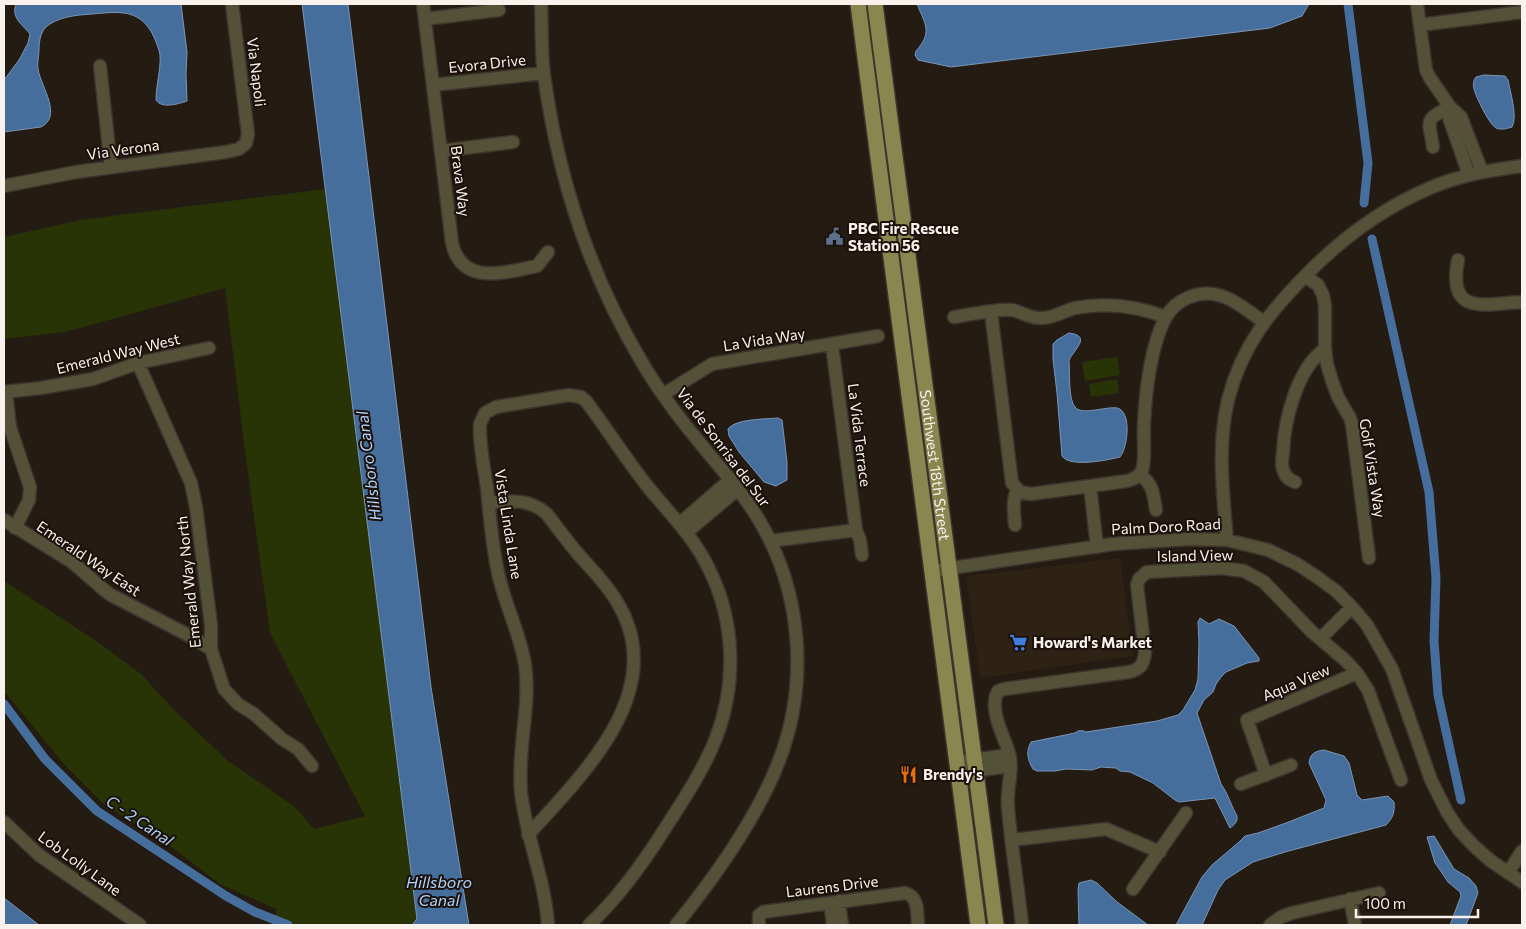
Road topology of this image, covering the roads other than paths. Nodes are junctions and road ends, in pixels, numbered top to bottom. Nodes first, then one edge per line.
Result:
1 (232, 4) edge
2 (423, 4) edge
3 (541, 4) edge
4 (858, 4) edge
5 (875, 4) edge
6 (1417, 4) edge
7 (499, 10) dead end
8 (1522, 12) edge
9 (425, 19) junction
10 (1420, 25) junction
11 (100, 66) dead end
12 (544, 73) junction
13 (433, 85) junction
14 (1450, 107) junction
15 (513, 142) dead end
16 (246, 143) joint
17 (1433, 147) dead end
18 (441, 151) junction
19 (1522, 166) edge
20 (111, 167) junction
21 (1475, 173) junction
22 (4, 186) edge
23 (548, 252) dead end
24 (1458, 260) dead end
25 (1305, 276) junction
26 (1522, 302) edge
27 (991, 312) junction
28 (954, 317) dead end
29 (1166, 317) junction
30 (1264, 322) junction
31 (878, 336) dead end
32 (832, 344) junction
33 (209, 348) dead end
34 (1325, 349) junction
35 (138, 363) junction
36 (5, 392) edge
37 (664, 394) junction
38 (7, 425) edge
39 (1140, 474) junction
40 (1295, 482) dead end
41 (735, 484) junction
42 (1090, 486) junction
43 (1017, 490) junction
44 (489, 503) junction
45 (1156, 510) dead end
46 (4, 520) edge
47 (1015, 524) dead end
48 (15, 528) junction
49 (683, 528) junction
50 (856, 530) junction
51 (1227, 540) junction
52 (770, 541) junction
53 (1097, 546) junction
54 (862, 555) dead end
55 (1369, 558) dead end
56 (950, 568) junction
57 (932, 571) junction
58 (1352, 607) junction
59 (1320, 639) junction
60 (211, 649) junction
61 (1357, 673) junction
62 (1010, 760) junction
63 (975, 765) junction
64 (1291, 765) dead end
65 (312, 766) dead end
66 (957, 767) junction
67 (1266, 775) junction
68 (1401, 780) dead end
69 (1242, 784) dead end
70 (1186, 813) dead end
71 (4, 822) edge
72 (528, 835) junction
73 (1012, 840) junction
74 (1522, 851) edge
75 (1160, 852) junction
76 (1508, 874) junction
77 (1522, 882) edge
78 (1133, 889) dead end
79 (1379, 893) dead end
80 (1350, 899) junction
81 (835, 902) junction
82 (759, 920) edge
83 (140, 925) edge
84 (548, 925) edge
85 (589, 925) edge
86 (676, 925) edge
87 (833, 925) edge
88 (842, 925) edge
89 (918, 925) edge
90 (978, 925) edge
91 (996, 925) edge
92 (1022, 925) edge
93 (1270, 925) edge
94 (1354, 925) edge

1 - 16 street, Via Napoli
2 - 9 street, Brava Way
3 - 12 street, Via de Sonrisa del Sur
4 - 57 main road, Southwest 18th Street
5 - 56 main road, Southwest 18th Street
6 - 10 street
7 - 9 street
8 - 10 street
9 - 13 street, Brava Way
10 - 14 street
11 - 20 street
12 - 13 street, Evora Drive
12 - 37 street, Via de Sonrisa del Sur
13 - 18 street, Brava Way
14 - 17 street
14 - 21 street
15 - 18 street
16 - 20 street, Via Verona
18 - 23 street, Brava Way
19 - 21 street
20 - 22 street, Via Verona
21 - 25 street
24 - 26 street
25 - 30 street
25 - 34 street, Golf Vista Way
27 - 28 street
27 - 29 street
27 - 43 street
29 - 30 street
29 - 39 street
30 - 51 street
31 - 32 street, La Vida Way
32 - 37 street, La Vida Way
32 - 50 street, La Vida Terrace
33 - 35 street, Emerald Way West
34 - 40 street
34 - 55 street, Golf Vista Way
35 - 36 street, Emerald Way West
35 - 60 street, Emerald Way North
36 - 38 street
37 - 41 street, Via de Sonrisa del Sur
38 - 48 street
39 - 42 street
39 - 45 street
41 - 49 street
41 - 52 street, Via de Sonrisa del Sur
42 - 43 street
42 - 53 street
43 - 47 street
44 - 49 street, Vista Linda Lane
44 - 72 street, Vista Linda Lane
44 - 72 street
46 - 48 street, Emerald Way East
48 - 60 street, Emerald Way East
49 - 85 street, Vista Linda Lane
50 - 52 street
50 - 54 street, La Vida Terrace
51 - 53 street, Palm Doro Road
51 - 58 street, Palm Doro Road
52 - 86 street, Via de Sonrisa del Sur
53 - 56 street, Palm Doro Road
56 - 57 street, Palm Doro Road
56 - 63 main road, Southwest 18th Street
57 - 66 main road, Southwest 18th Street
58 - 59 street
58 - 76 street, Palm Doro Road
59 - 61 street, Island View
59 - 62 street, Island View
60 - 65 street, Emerald Way North
61 - 67 street, Aqua View
61 - 68 street, Island View
62 - 63 street
62 - 73 street, Island View
63 - 66 street
63 - 91 main road, Southwest 18th Street
64 - 67 street
66 - 90 main road, Southwest 18th Street
67 - 69 street
70 - 75 street
71 - 83 street, Lob Lolly Lane
72 - 84 street, Vista Linda Lane
73 - 75 street
73 - 92 street, Island View
74 - 76 street
75 - 78 street
76 - 77 street, Palm Doro Road
79 - 80 street
80 - 93 street
80 - 94 street
81 - 82 street, Laurens Drive
81 - 87 street
81 - 88 street
81 - 89 street, Laurens Drive

